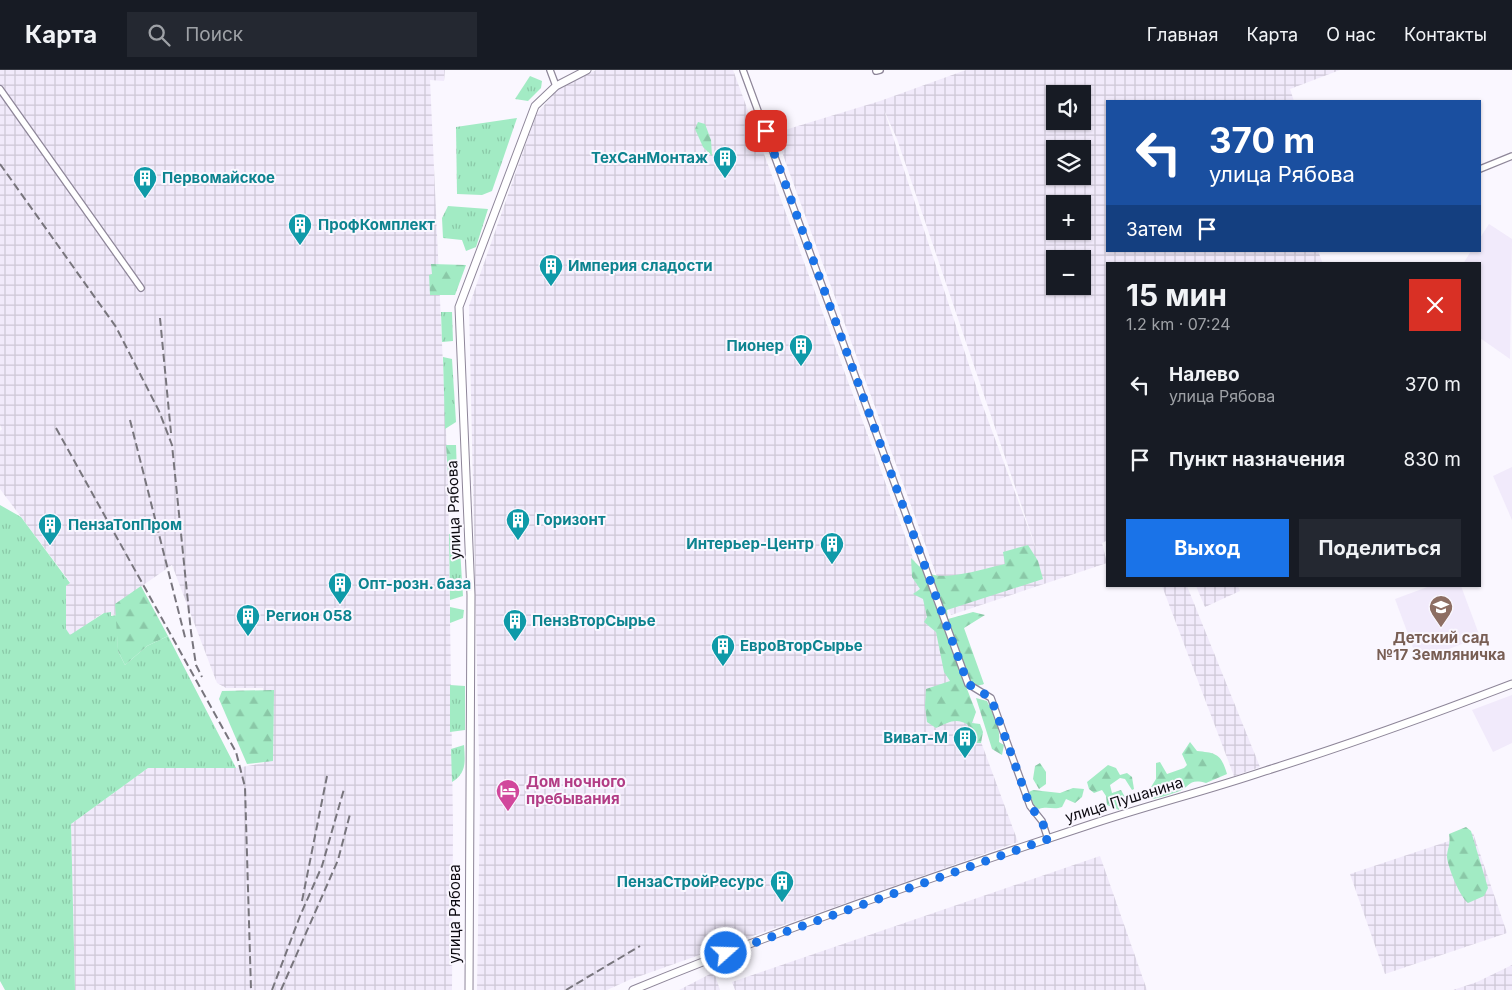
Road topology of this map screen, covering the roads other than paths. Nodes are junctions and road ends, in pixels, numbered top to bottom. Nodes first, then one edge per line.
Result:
1 (550, 70) edge
2 (587, 70) edge
3 (743, 70) edge
4 (556, 86) junction
5 (0, 89) edge
6 (1512, 156) edge
7 (1481, 169) edge
8 (141, 288) dead end
9 (1512, 684) edge
10 (1048, 839) junction
11 (469, 990) edge
12 (633, 990) edge

1 - 4 street
2 - 4 street, улица Рябова
3 - 10 street
4 - 11 street, улица Рябова
5 - 8 street
6 - 7 street
9 - 10 street, улица Пушанина
10 - 12 street, улица Пушанина

